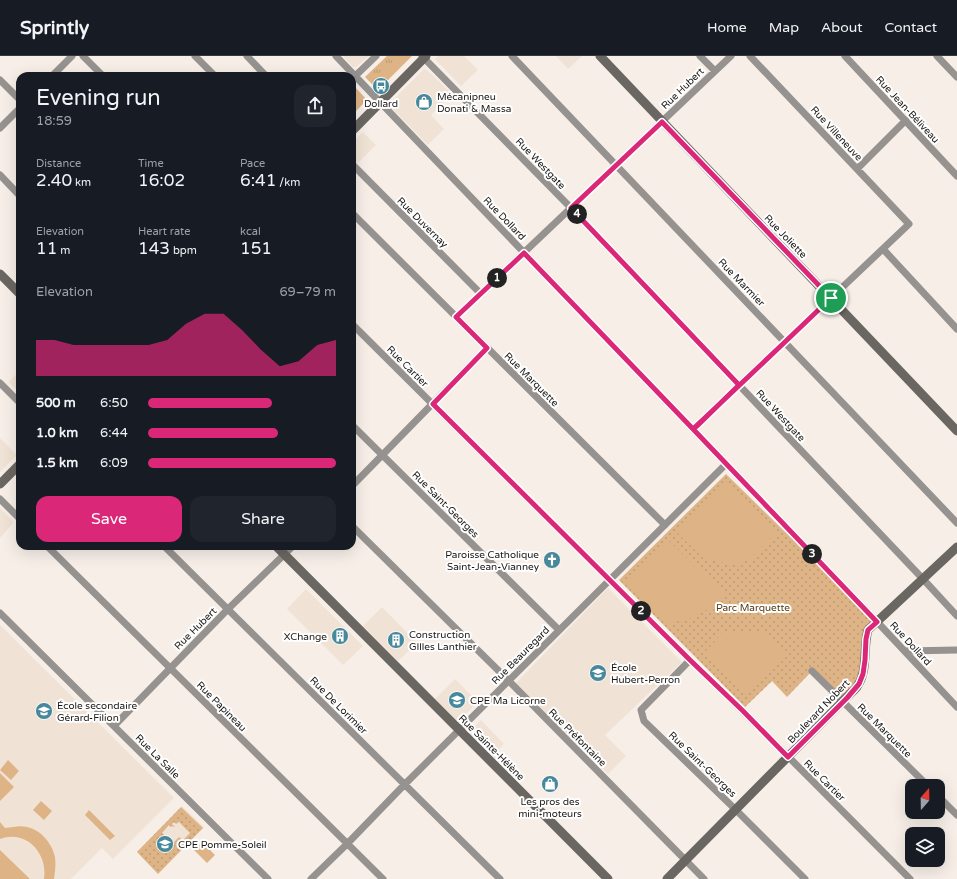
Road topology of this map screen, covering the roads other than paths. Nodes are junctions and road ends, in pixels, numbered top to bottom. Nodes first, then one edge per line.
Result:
1 (72, 56) edge
2 (83, 56) edge
3 (195, 56) edge
4 (246, 56) edge
5 (336, 56) edge
6 (376, 56) edge
7 (512, 56) edge
8 (600, 56) edge
9 (700, 56) edge
10 (731, 56) edge
11 (750, 56) edge
12 (845, 56) edge
13 (937, 56) edge
14 (424, 57) edge
15 (715, 71) junction
16 (56, 72) edge
17 (99, 72) edge
18 (211, 72) edge
19 (262, 72) edge
20 (350, 72) edge
21 (356, 75) edge
22 (957, 77) edge
23 (356, 79) edge
24 (0, 80) edge
25 (16, 96) edge
26 (380, 102) junction
27 (16, 112) edge
28 (906, 120) junction
29 (662, 122) junction
30 (356, 126) edge
31 (0, 128) edge
32 (617, 165) junction
33 (356, 168) edge
34 (856, 169) junction
35 (957, 175) edge
36 (0, 176) edge
37 (16, 192) edge
38 (571, 208) junction
39 (356, 217) edge
40 (883, 249) junction
41 (524, 253) junction
42 (0, 274) edge
43 (16, 290) edge
44 (481, 294) junction
45 (831, 298) junction
46 (456, 317) junction
47 (356, 328) edge
48 (957, 329) edge
49 (785, 342) junction
50 (487, 348) junction
51 (0, 383) edge
52 (739, 385) junction
53 (16, 399) edge
54 (433, 404) junction
55 (356, 429) edge
56 (693, 429) junction
57 (957, 431) edge
58 (382, 455) junction
59 (726, 464) junction
60 (16, 468) edge
61 (356, 482) edge
62 (0, 484) edge
63 (0, 500) edge
64 (16, 515) edge
65 (957, 523) edge
66 (665, 525) junction
67 (356, 530) edge
68 (957, 546) edge
69 (51, 550) edge
70 (168, 550) edge
71 (280, 550) edge
72 (288, 550) edge
73 (284, 554) junction
74 (923, 579) junction
75 (610, 580) junction
76 (228, 609) junction
77 (0, 613) edge
78 (957, 616) edge
79 (877, 622) junction
80 (559, 630) junction
81 (957, 650) edge
82 (905, 651) junction
83 (690, 660) junction
84 (170, 668) junction
85 (812, 671) dead end
86 (508, 681) junction
87 (843, 702) junction
88 (957, 707) edge
89 (114, 726) junction
90 (459, 730) junction
91 (788, 757) junction
92 (921, 779) edge
93 (404, 784) junction
94 (945, 803) edge
95 (736, 810) junction
96 (957, 815) edge
97 (347, 844) junction
98 (685, 860) junction
99 (268, 879) edge
100 (311, 879) edge
101 (383, 879) edge
102 (500, 879) edge
103 (608, 879) edge
104 (666, 879) edge
105 (704, 879) edge
106 (805, 879) edge
107 (910, 879) edge

1 - 16 street
2 - 17 street
3 - 18 street
4 - 19 street
5 - 20 street, Rue Dollard
6 - 21 street
7 - 32 street, Rue Marmier
8 - 29 street, Rue Joliette
9 - 15 street
10 - 15 street, Rue Hubert
11 - 34 street, Rue Villeneuve
12 - 28 street, Rue Jean-Béliveau
13 - 22 street
14 - 26 street
14 - 38 street, Rue Westgate
15 - 29 street, Rue Hubert
23 - 26 street, Rue Dollard
24 - 25 street
26 - 30 street
26 - 41 street, Rue Dollard
27 - 31 street
28 - 34 street
28 - 35 street, Rue Jean-Béliveau
29 - 32 street, Rue Hubert
29 - 45 street, Rue Joliette
32 - 38 street, Rue Hubert
32 - 49 street, Rue Marmier
33 - 44 street, Rue Duvernay
34 - 40 street, Rue Villeneuve
36 - 37 street
38 - 41 street, Rue Hubert
38 - 52 street, Rue Westgate
39 - 46 street, Rue Marquette
40 - 45 street
40 - 48 street
41 - 44 street, Rue Hubert
41 - 56 street, Rue Dollard
42 - 43 street
44 - 46 street, Rue Hubert
45 - 49 street
45 - 57 street, Rue Joliette
46 - 50 street, Rue Marquette
47 - 54 street, Rue Cartier
49 - 52 street
49 - 65 street, Rue Marmier
50 - 54 street
50 - 66 street, Rue Marquette
51 - 53 street
52 - 56 street
52 - 74 street, Rue Westgate
54 - 58 street
54 - 75 street, Rue Cartier
55 - 58 street, Rue Saint-Georges
56 - 59 street, Rue Dollard
58 - 61 street
58 - 80 street, Rue Saint-Georges
59 - 66 street, Rue Beauregard
59 - 79 street, Rue Dollard
60 - 62 street
63 - 64 street
66 - 75 street, Rue Beauregard
67 - 86 street, Rue Préfontaine
68 - 74 street, Boulevard Nobert
69 - 84 street, Rue Papineau
70 - 76 street, Rue De Lorimier
71 - 73 street, Rue Sainte-Hélène
72 - 73 street, Rue Hubert
73 - 76 street, Rue Hubert
73 - 90 street, Rue Sainte-Hélène
74 - 78 street, Rue Westgate
74 - 79 street, Boulevard Nobert
75 - 80 street, Rue Beauregard
75 - 83 street, Rue Cartier
76 - 84 street, Rue Hubert
76 - 93 street, Rue De Lorimier
77 - 89 street, Rue La Salle
79 - 82 street, Rue Dollard
79 - 87 street, Boulevard Nobert
80 - 86 street, Rue Beauregard
81 - 82 street
82 - 88 street, Rue Dollard
83 - 91 street, Rue Cartier
83 - 95 street, Rue Saint-Georges
84 - 89 street, Rue Hubert
84 - 97 street, Rue Papineau
85 - 87 street, Rue Marquette
86 - 90 street, Rue Beauregard
86 - 98 street, Rue Préfontaine
87 - 91 street, Boulevard Nobert
87 - 92 street, Rue Marquette
89 - 99 street, Rue La Salle
90 - 93 street, Rue Beauregard
90 - 103 street, Rue Sainte-Hélène
91 - 95 street, Boulevard Nobert
91 - 107 street, Rue Cartier
93 - 97 street, Rue Beauregard
93 - 102 street, Rue De Lorimier
94 - 96 street
95 - 98 street, Boulevard Nobert
95 - 106 street, Rue Saint-Georges
97 - 100 street, Rue Beauregard
97 - 101 street, Rue Papineau
98 - 104 street, Boulevard Nobert
98 - 105 street, Rue Préfontaine

